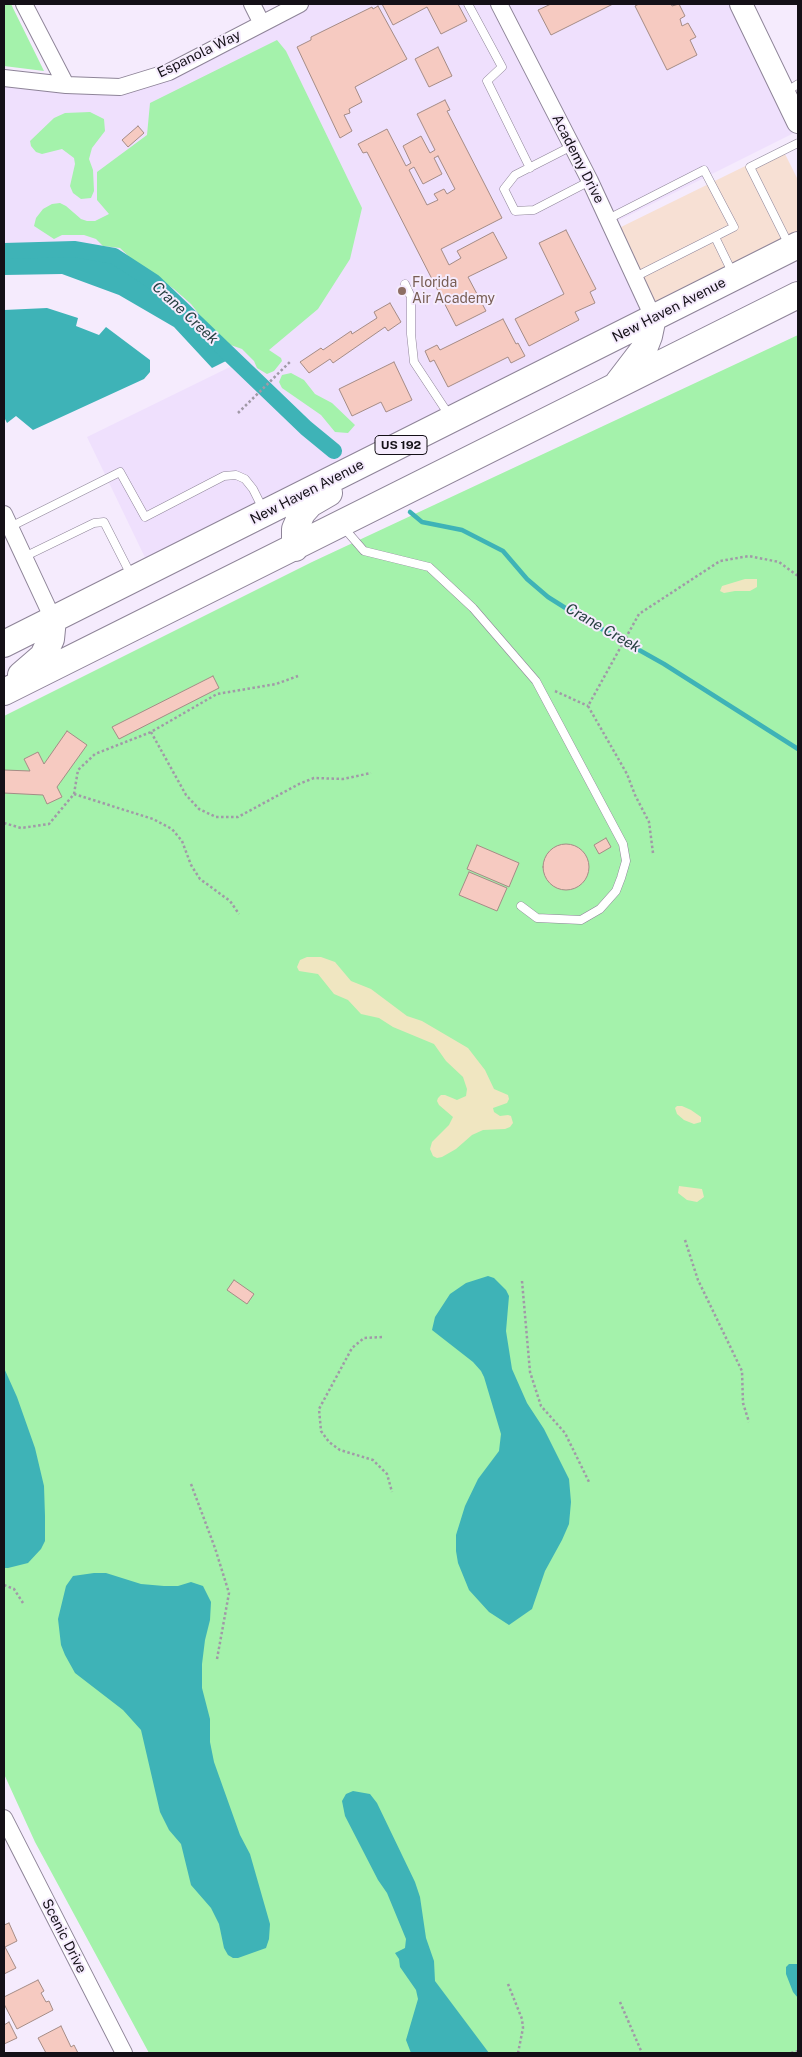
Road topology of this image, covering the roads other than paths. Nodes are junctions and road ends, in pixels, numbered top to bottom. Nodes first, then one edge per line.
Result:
1 (24, 4) edge
2 (252, 4) edge
3 (300, 4) edge
4 (468, 4) edge
5 (499, 4) edge
6 (740, 4) edge
7 (262, 22) junction
8 (4, 78) edge
9 (66, 85) junction
10 (791, 89) edge
11 (798, 122) edge
12 (798, 143) edge
13 (572, 146) junction
14 (530, 168) junction
15 (590, 181) junction
16 (608, 219) junction
17 (715, 237) junction
18 (794, 247) edge
19 (635, 277) junction
20 (734, 277) junction
21 (405, 284) dead end
22 (798, 295) edge
23 (653, 317) junction
24 (615, 387) junction
25 (477, 406) junction
26 (452, 419) junction
27 (266, 513) junction
28 (7, 520) edge
29 (341, 524) junction
30 (295, 548) junction
31 (24, 556) junction
32 (133, 579) junction
33 (53, 619) junction
34 (4, 644) edge
35 (4, 691) edge
36 (521, 906) dead end
37 (4, 1818) edge
38 (124, 2053) edge

1 - 9 street
2 - 7 street
3 - 7 street, Espanola Way
4 - 14 lane
5 - 13 street, Academy Drive
6 - 10 street
7 - 9 street, Espanola Way
8 - 9 street, Espanola Way
10 - 11 street
12 - 18 lane
13 - 14 lane
13 - 15 street, Academy Drive
14 - 15 lane
15 - 16 street, Academy Drive
16 - 17 lane
16 - 19 street, Academy Drive
17 - 19 lane
17 - 20 lane
18 - 20 main road, New Haven Avenue / US 192
19 - 23 street, Academy Drive
20 - 23 main road, New Haven Avenue / US 192
21 - 26 lane
22 - 24 main road
23 - 24 main road
23 - 25 main road, New Haven Avenue / US 192
24 - 29 main road
25 - 26 main road, New Haven Avenue / US 192
25 - 30 main road
26 - 27 main road, New Haven Avenue / US 192
27 - 28 lane
27 - 32 main road, New Haven Avenue / US 192
28 - 31 street
29 - 30 main road
29 - 36 lane
30 - 35 main road
31 - 32 lane
31 - 33 street
32 - 33 main road, New Haven Avenue / US 192
33 - 34 main road, New Haven Avenue / US 192
33 - 35 main road
37 - 38 street, Scenic Drive

